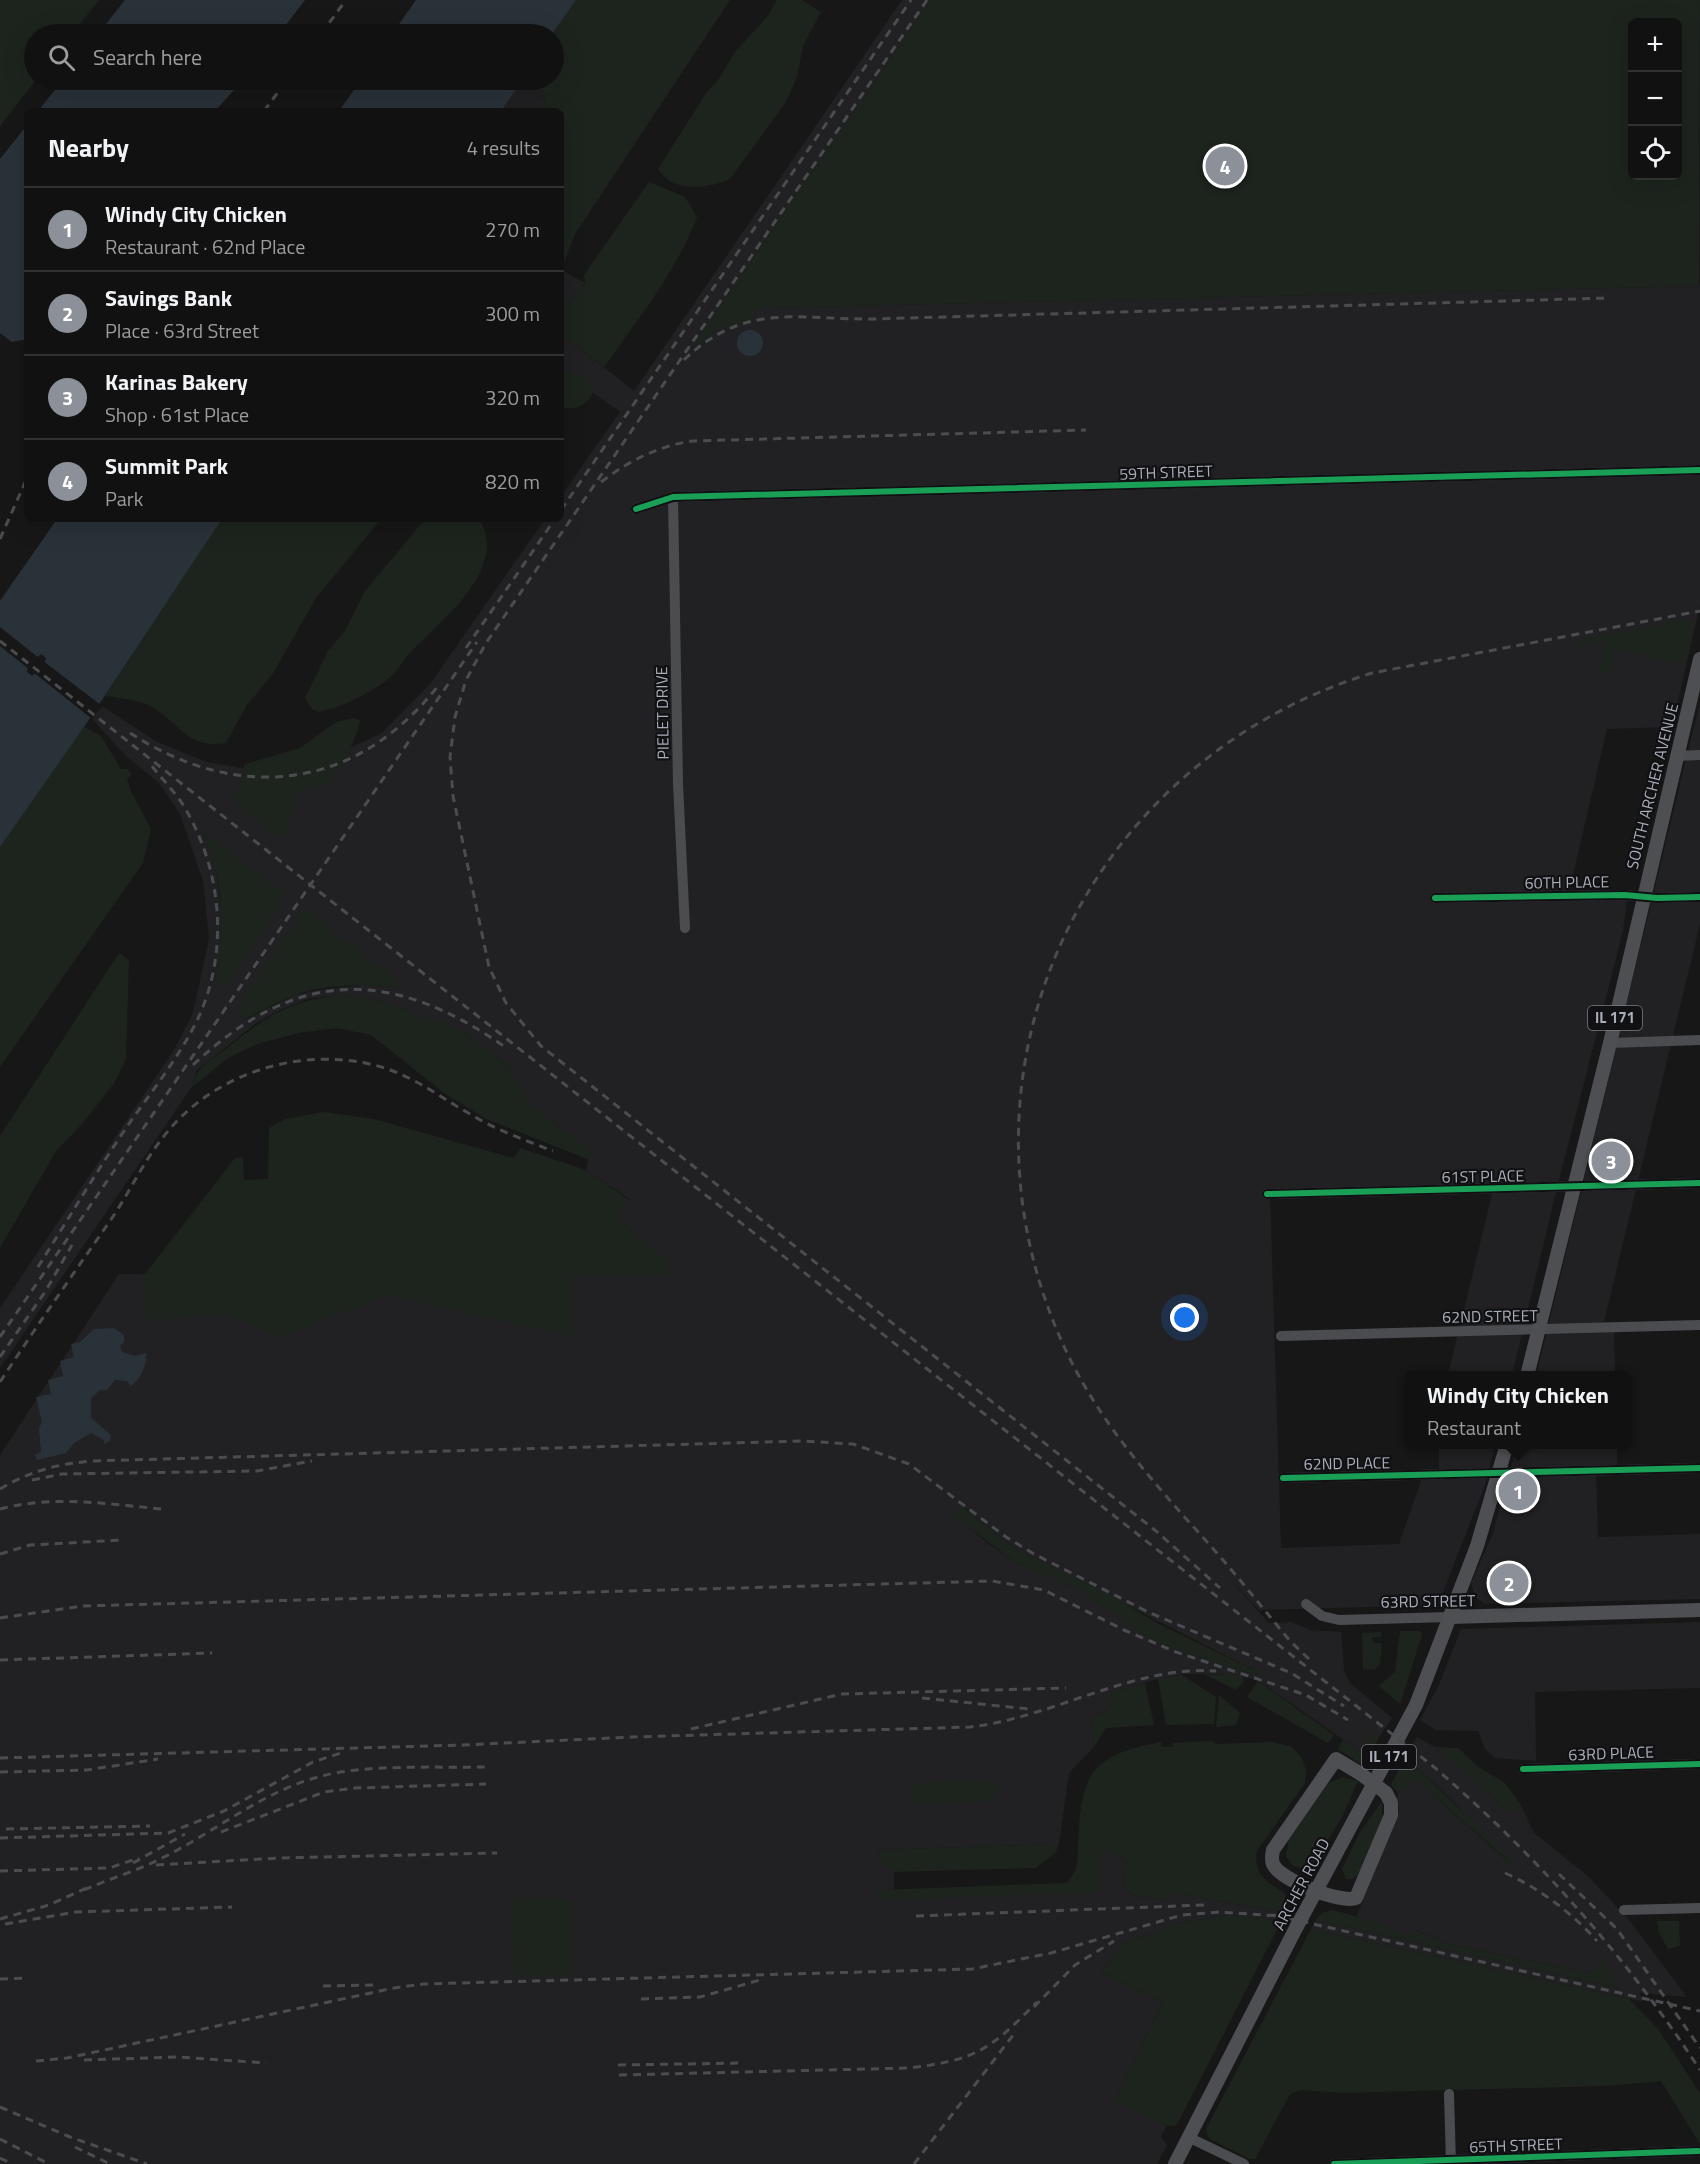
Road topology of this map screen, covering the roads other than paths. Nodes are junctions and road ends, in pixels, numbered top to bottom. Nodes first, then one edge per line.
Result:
1 (1700, 470) edge
2 (673, 497) junction
3 (636, 508) dead end
4 (1700, 659) edge
5 (1700, 755) edge
6 (1676, 756) junction
7 (1642, 896) junction
8 (1700, 897) edge
9 (1435, 898) dead end
10 (685, 928) dead end
11 (1700, 1040) edge
12 (1610, 1042) junction
13 (1700, 1183) edge
14 (1572, 1187) junction
15 (1268, 1194) dead end
16 (1700, 1325) edge
17 (1539, 1330) junction
18 (1281, 1336) dead end
19 (1528, 1371) edge
20 (1506, 1449) edge
21 (1700, 1468) edge
22 (1499, 1474) junction
23 (1283, 1478) dead end
24 (1306, 1604) dead end
25 (1700, 1610) edge
26 (1450, 1617) junction
27 (1700, 1764) edge
28 (1523, 1769) dead end
29 (1316, 1891) junction
30 (1700, 1908) edge
31 (1624, 1910) dead end
32 (1449, 2094) dead end
33 (1188, 2137) junction
34 (1698, 2151) dead end
35 (1451, 2162) edge
36 (1175, 2164) edge
37 (1244, 2164) edge
38 (1334, 2164) edge

1 - 2 street, 59TH STREET
2 - 3 street, 59TH STREET
2 - 10 street, PIELET DRIVE
4 - 6 main road, SOUTH ARCHER AVENUE / IL 171
5 - 6 street
6 - 7 main road, SOUTH ARCHER AVENUE / IL 171
7 - 8 street, 60TH PLACE
7 - 9 street, 60TH PLACE
7 - 12 main road, SOUTH ARCHER AVENUE / IL 171
11 - 12 street
12 - 14 main road, SOUTH ARCHER AVENUE / IL 171
13 - 14 street, 61ST PLACE
14 - 15 street, 61ST PLACE
14 - 17 main road, SOUTH ARCHER AVENUE / IL 171
16 - 17 street, 62ND STREET
17 - 18 street, 62ND STREET
17 - 19 main road, SOUTH ARCHER AVENUE / IL 171
20 - 22 main road, IL 171
21 - 22 street, 62ND PLACE
22 - 23 street, 62ND PLACE
22 - 26 main road, IL 171
24 - 26 street, 63RD STREET
25 - 26 main road, 63RD STREET
26 - 29 main road, ARCHER ROAD / IL 171
27 - 28 street, 63RD PLACE
29 - 29 main road, bridge
29 - 33 main road, ARCHER ROAD / IL 171
30 - 31 street
32 - 35 street
33 - 36 main road, ARCHER ROAD / IL 171
33 - 37 street
34 - 35 street, 65TH STREET
35 - 38 street, 65TH STREET

